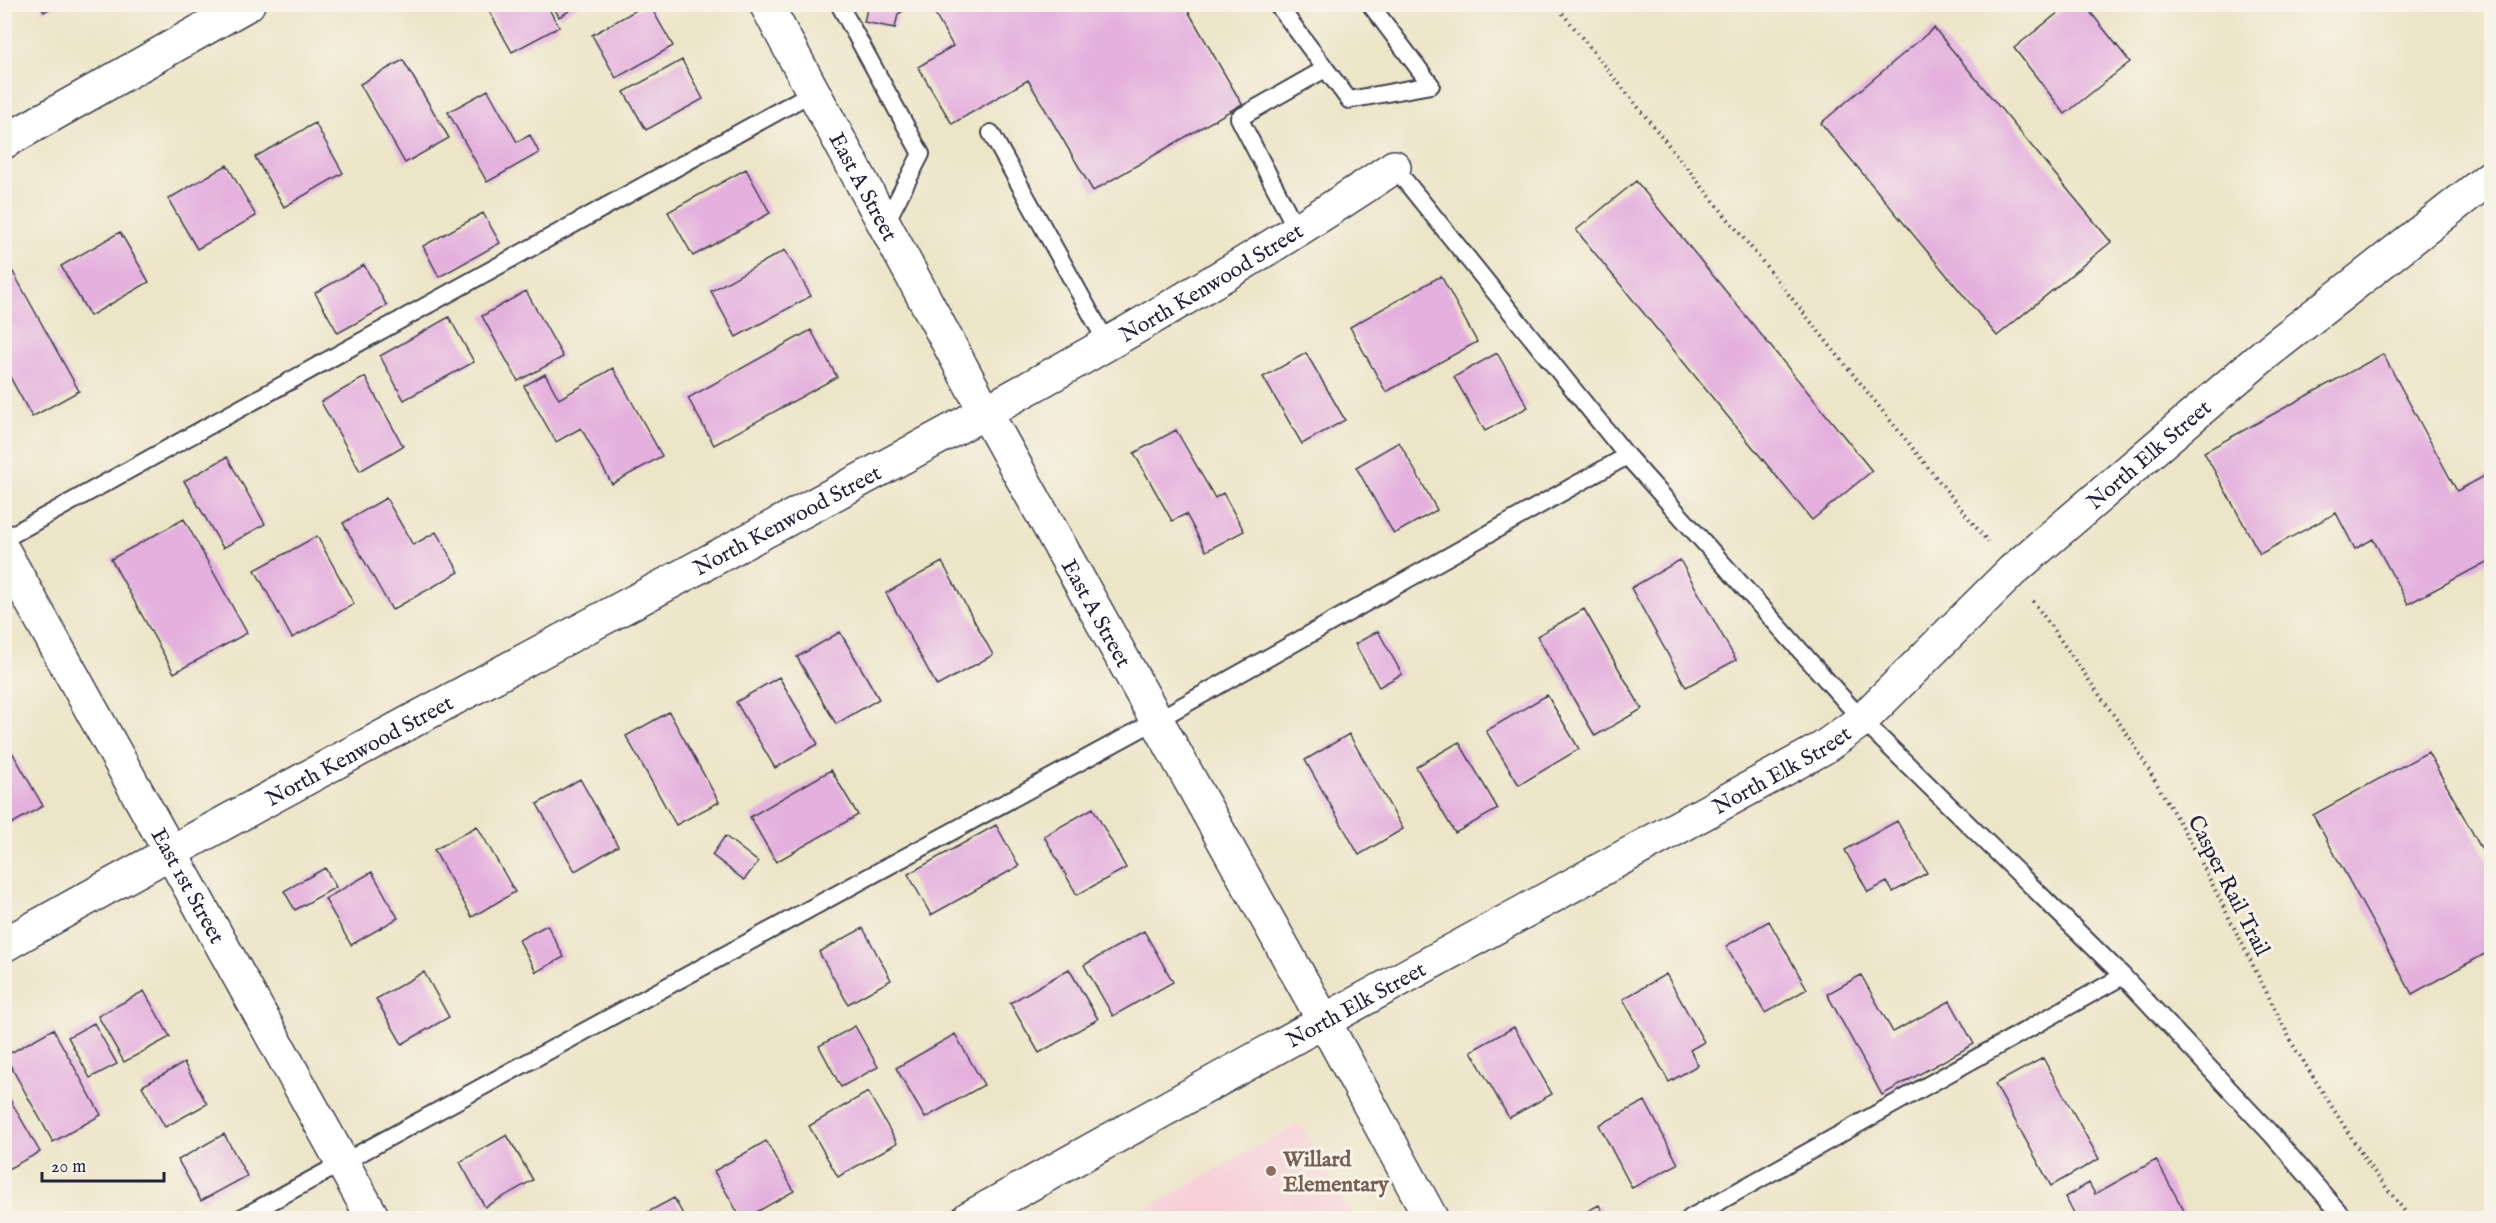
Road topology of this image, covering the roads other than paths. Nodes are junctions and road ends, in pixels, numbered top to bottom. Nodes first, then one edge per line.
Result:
1 (248, 4) edge
2 (766, 4) edge
3 (839, 4) edge
4 (1277, 4) edge
5 (1370, 4) edge
6 (1325, 69) junction
7 (813, 92) junction
8 (991, 133) dead end
9 (4, 142) edge
10 (1394, 167) joint
11 (2492, 176) edge
12 (885, 224) junction
13 (1298, 232) junction
14 (1107, 343) junction
15 (986, 413) junction
16 (1628, 456) junction
17 (4, 539) edge
18 (4, 552) edge
19 (1157, 720) junction
20 (1862, 720) junction
21 (170, 852) junction
22 (4, 945) edge
23 (2123, 976) junction
24 (1324, 1020) junction
25 (342, 1163) junction
26 (241, 1218) edge
27 (373, 1218) edge
28 (969, 1218) edge
29 (1431, 1218) edge
30 (1690, 1218) edge
31 (2344, 1218) edge

1 - 9 street
2 - 7 street, East A Street
3 - 12 lane
4 - 6 lane
5 - 6 lane
6 - 13 lane
7 - 12 street, East A Street
7 - 17 lane
8 - 14 lane
10 - 13 street, North Kenwood Street
10 - 16 lane
11 - 20 street, North Elk Street
12 - 15 street, East A Street
13 - 14 street, North Kenwood Street
14 - 15 street, North Kenwood Street
15 - 19 street, East A Street
15 - 21 street, North Kenwood Street
16 - 19 lane
16 - 20 lane
18 - 21 street, East 1st Street
19 - 24 street, East A Street
19 - 25 lane
20 - 23 lane
20 - 24 street, North Elk Street
21 - 22 street, North Kenwood Street
21 - 25 street, East 1st Street
23 - 30 lane
23 - 31 lane
24 - 28 street, North Elk Street
24 - 29 street, East A Street
25 - 26 lane
25 - 27 street, East 1st Street

